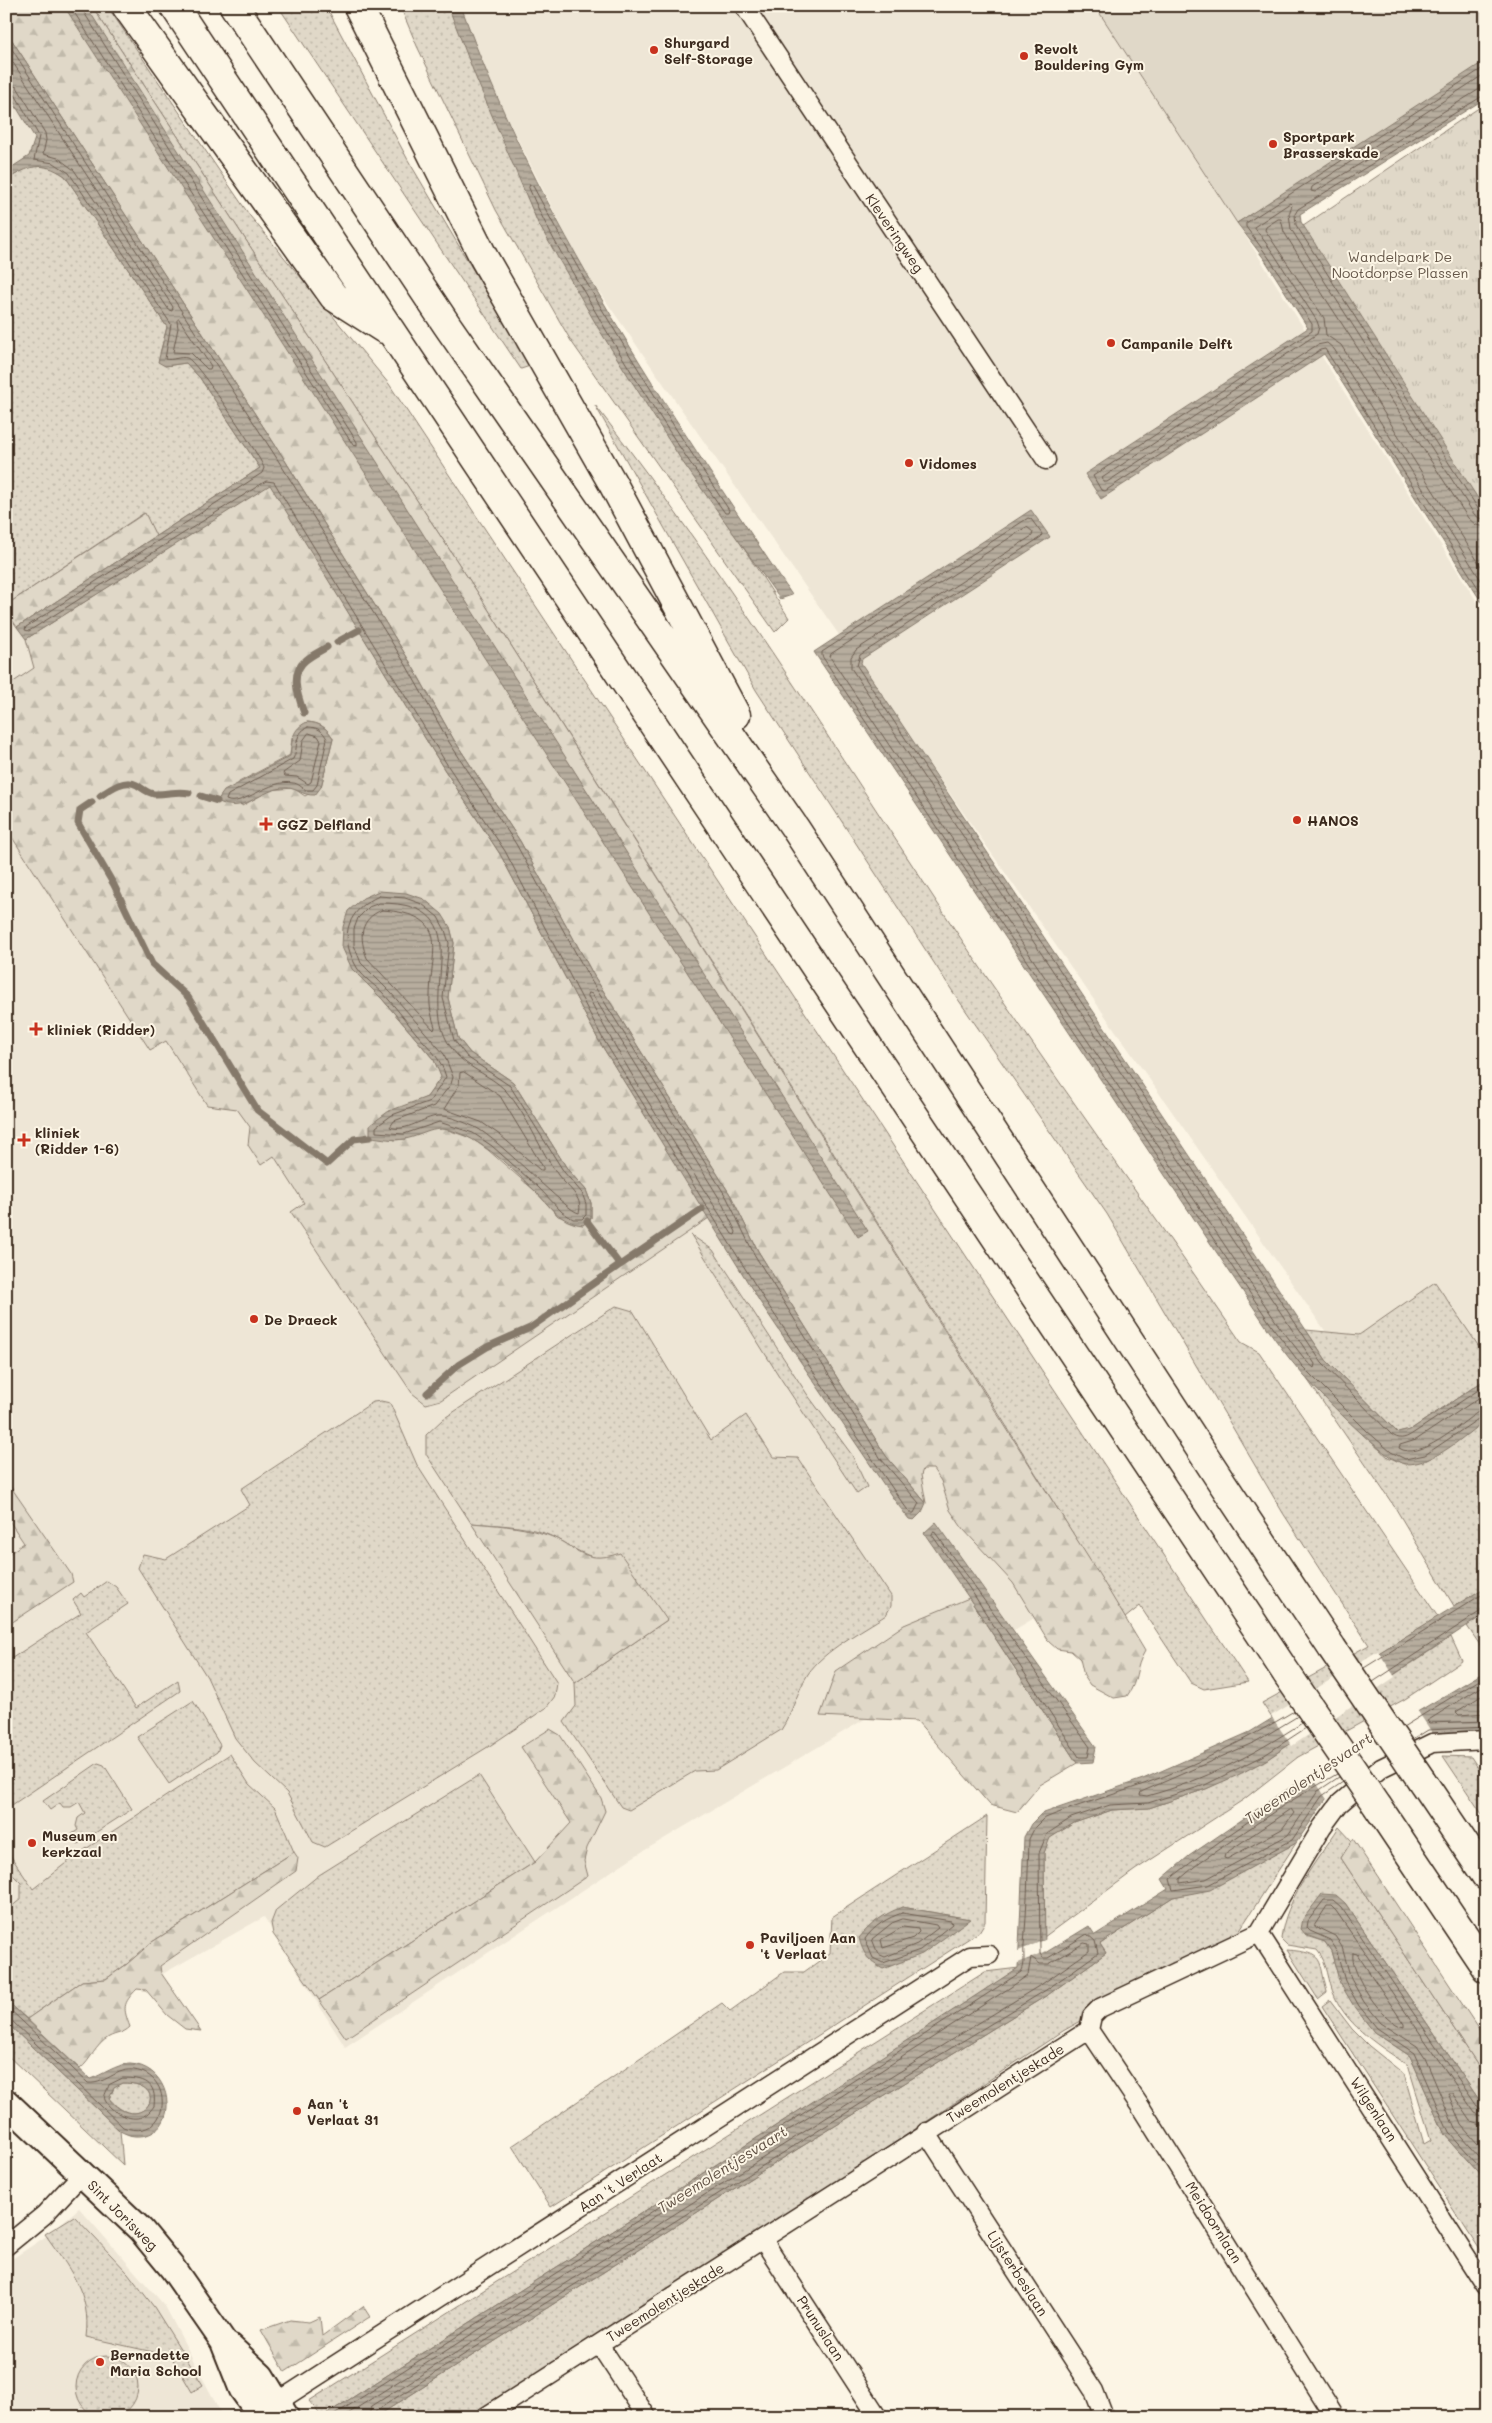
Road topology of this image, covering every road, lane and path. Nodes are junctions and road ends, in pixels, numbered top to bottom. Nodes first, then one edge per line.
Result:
1 (126, 6) edge
2 (174, 6) edge
3 (234, 6) edge
4 (358, 6) edge
5 (744, 6) edge
6 (394, 335) junction
7 (1046, 460) dead end
8 (796, 828) junction
9 (1486, 1740) edge
10 (1486, 1876) edge
11 (1259, 1933) junction
12 (989, 1955) dead end
13 (1486, 1968) edge
14 (1089, 2030) junction
15 (6, 2102) edge
16 (926, 2132) junction
17 (82, 2174) junction
18 (763, 2240) junction
19 (6, 2246) edge
20 (1486, 2287) edge
21 (600, 2344) junction
22 (268, 2413) edge
23 (485, 2417) edge
24 (647, 2417) edge
25 (878, 2417) edge
26 (1104, 2417) edge
27 (1335, 2417) edge

1 - 6 highway
2 - 6 highway
3 - 8 highway
4 - 8 highway
5 - 7 street, Kleveringweg
6 - 13 highway, bridge
8 - 10 highway, bridge
9 - 11 street
11 - 14 street
11 - 20 street, Wilgenlaan
12 - 22 street, Aan 't Verlaat
14 - 16 street, Tweemolentjeskade
14 - 27 street, Meidoornlaan
15 - 17 main road, Sint Jorisweg
16 - 18 street, Tweemolentjeskade
16 - 26 street, Lijsterbeslaan
17 - 19 street
17 - 22 main road, Sint Jorisweg
18 - 21 street, Tweemolentjeskade
18 - 25 street, Prunuslaan
21 - 23 street, Tweemolentjeskade
21 - 24 street

